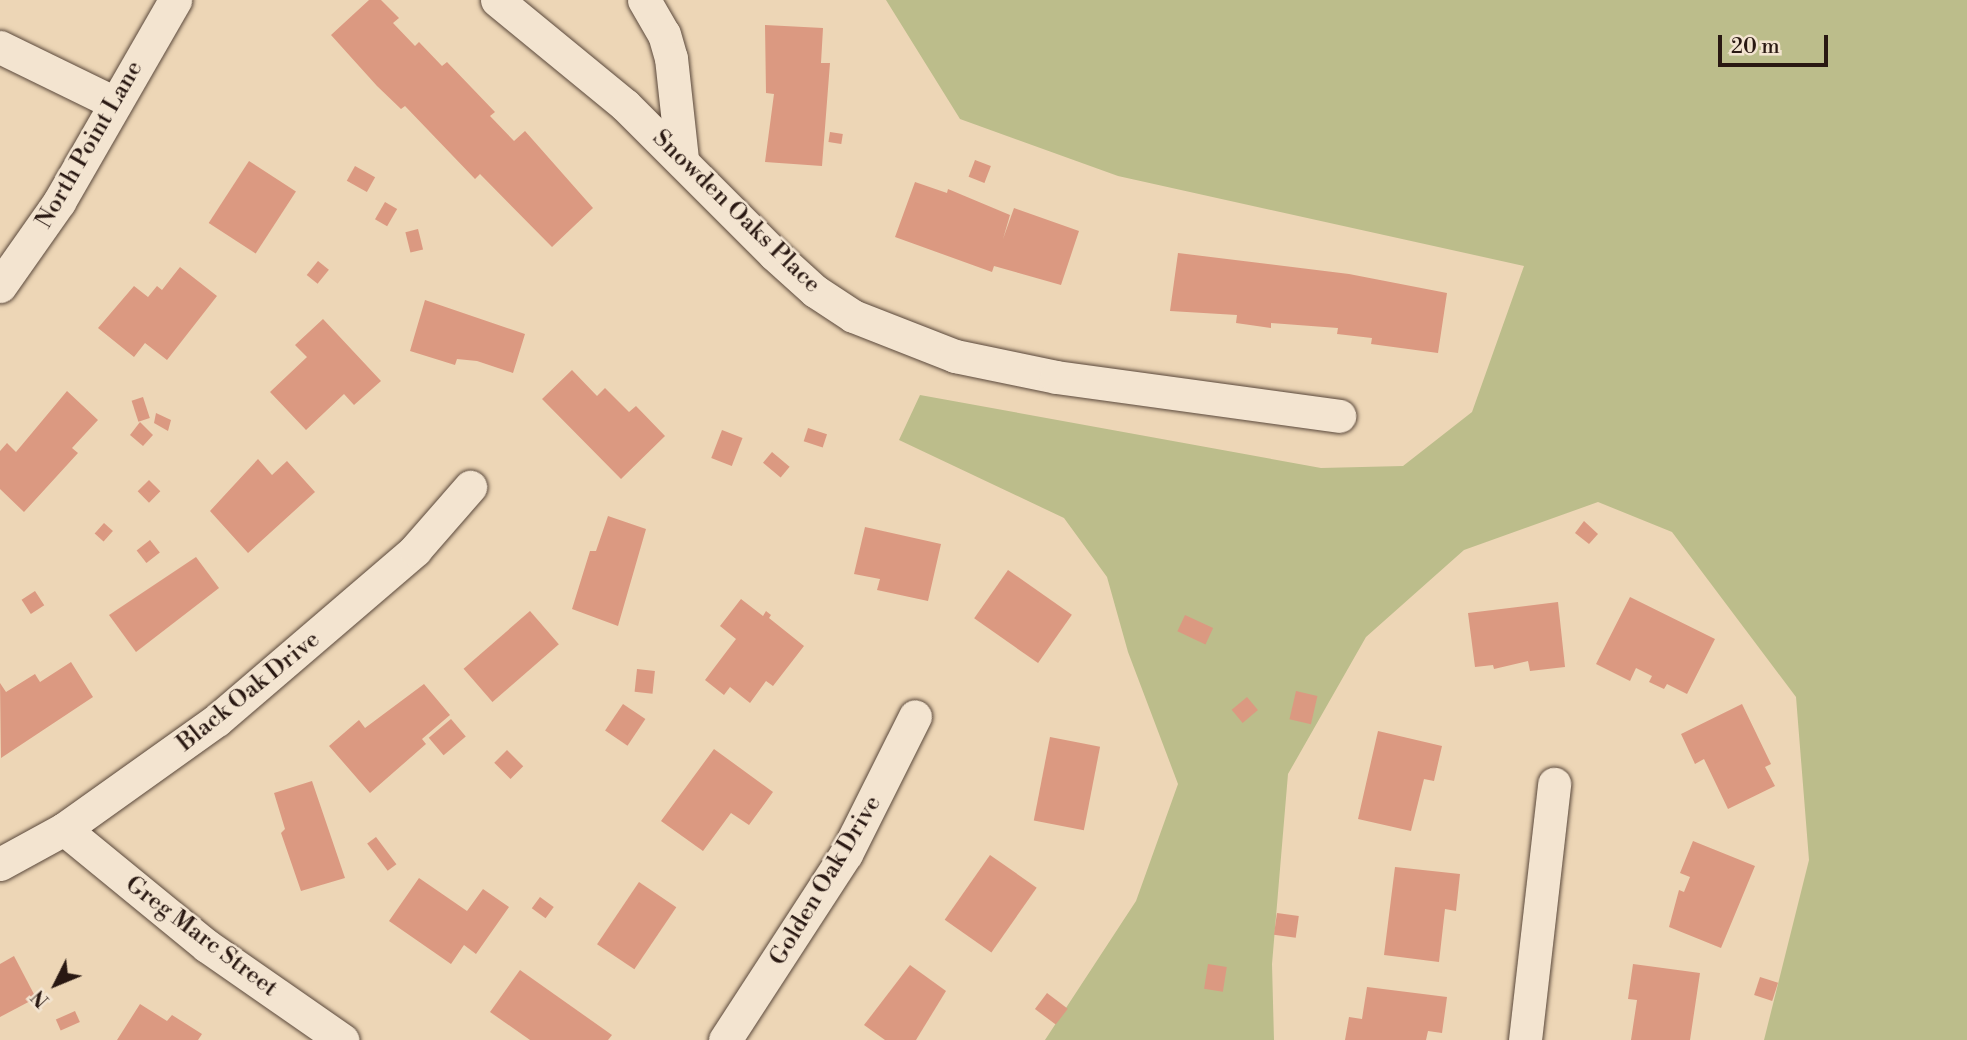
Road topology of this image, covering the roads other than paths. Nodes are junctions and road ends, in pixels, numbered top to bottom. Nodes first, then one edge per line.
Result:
1 (175, 0) edge
2 (497, 0) edge
3 (644, 0) edge
4 (0, 47) edge
5 (115, 103) junction
6 (682, 159) junction
7 (0, 286) edge
8 (1339, 416) dead end
9 (470, 487) dead end
10 (915, 716) dead end
11 (1554, 785) dead end
12 (64, 829) junction
13 (0, 864) edge
14 (342, 1040) edge
15 (725, 1040) edge
16 (1525, 1040) edge

1 - 5 street, North Point Lane
2 - 6 street, Snowden Oaks Place
3 - 6 street
4 - 5 street
5 - 7 street, North Point Lane
6 - 8 street, Snowden Oaks Place
9 - 12 street, Black Oak Drive
10 - 15 street, Golden Oak Drive
11 - 16 street
12 - 13 street, Black Oak Drive
12 - 14 street, Greg Marc Street

